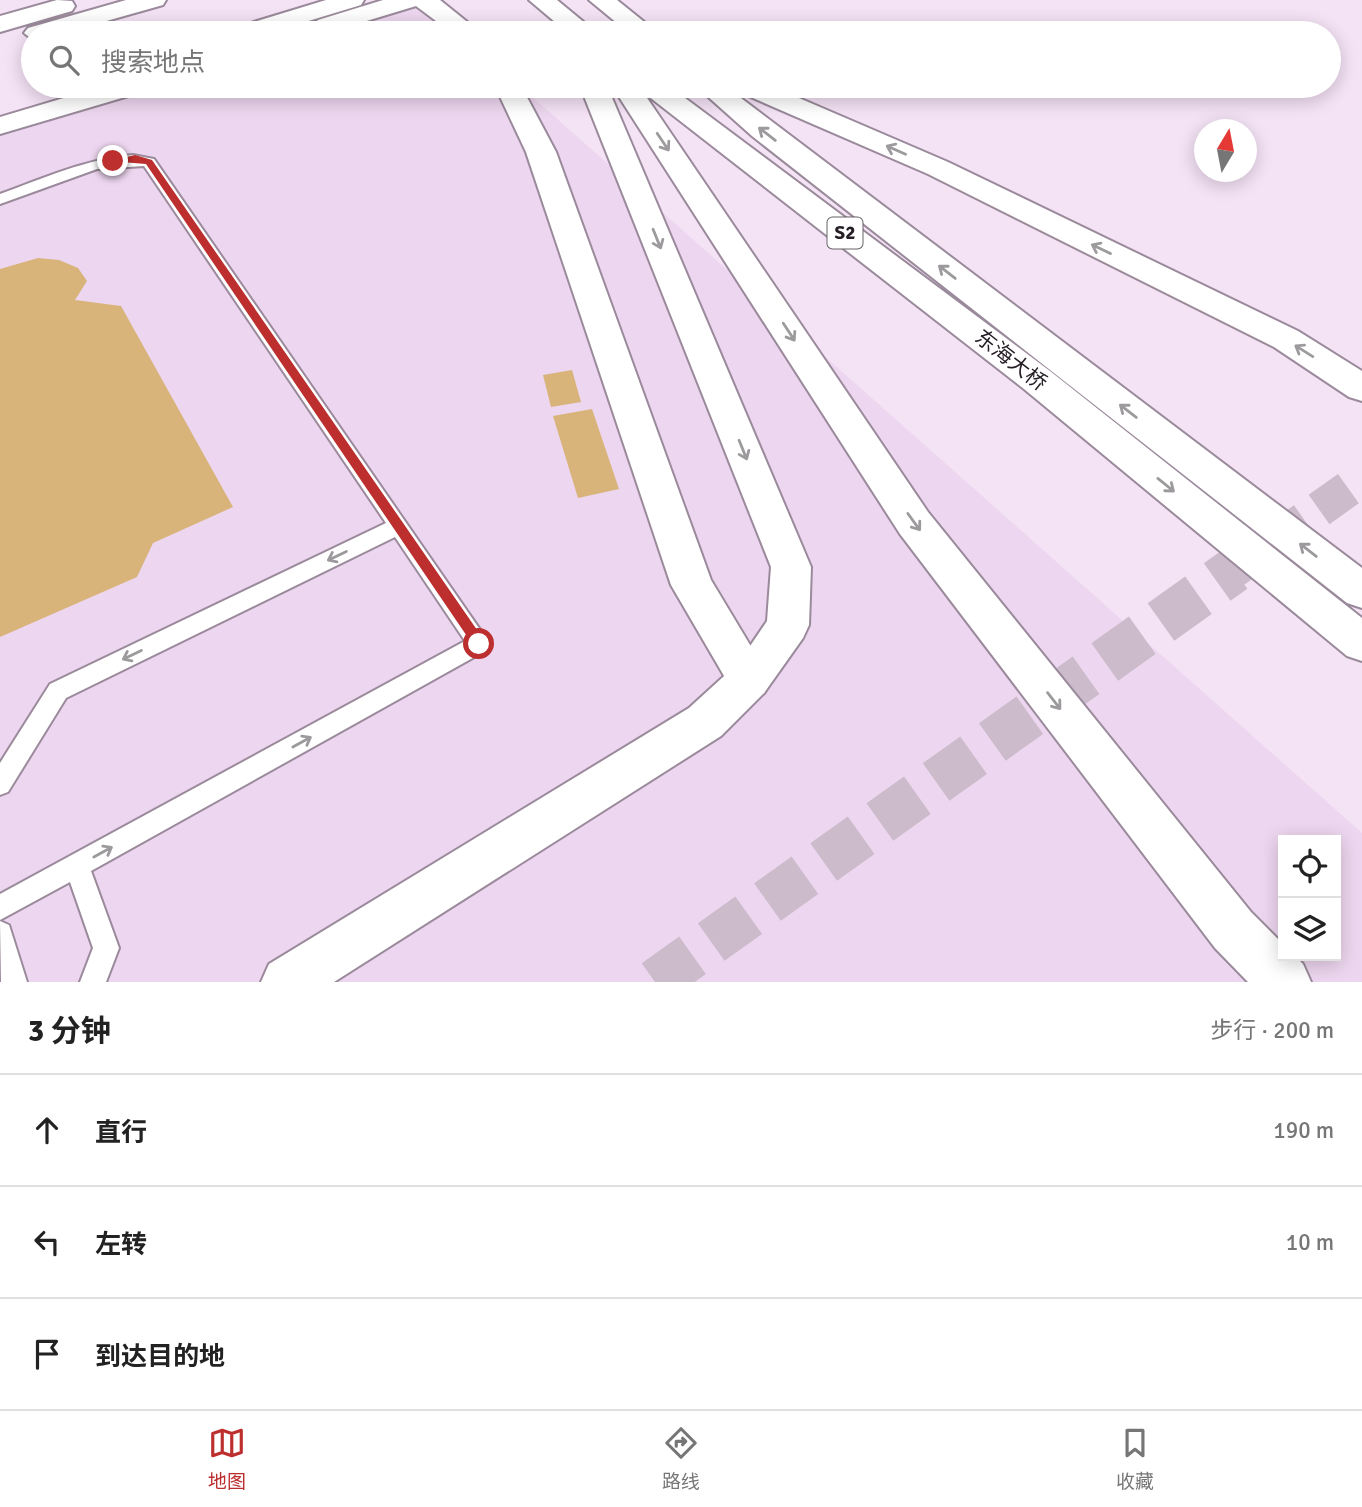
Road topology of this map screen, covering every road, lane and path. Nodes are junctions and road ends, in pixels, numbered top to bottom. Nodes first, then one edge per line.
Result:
1 (85, 0) edge
2 (154, 0) edge
3 (352, 0) edge
4 (409, 0) edge
5 (424, 0) edge
6 (517, 0) edge
7 (541, 0) edge
8 (603, 1) edge
9 (80, 21) edge
10 (283, 21) edge
11 (340, 21) edge
12 (452, 21) edge
13 (555, 21) edge
14 (562, 21) edge
15 (629, 21) edge
16 (0, 24) edge
17 (21, 38) edge
18 (0, 44) edge
19 (30, 98) edge
20 (93, 98) edge
21 (514, 98) edge
22 (598, 98) edge
23 (633, 98) edge
24 (668, 98) edge
25 (725, 98) edge
26 (775, 98) edge
27 (0, 107) edge
28 (0, 127) edge
29 (0, 199) edge
30 (1362, 388) edge
31 (398, 526) junction
32 (1362, 591) edge
33 (1362, 643) edge
34 (749, 680) junction
35 (0, 784) edge
36 (77, 866) junction
37 (0, 908) edge
38 (0, 934) edge
39 (14, 982) edge
40 (93, 982) edge
41 (287, 982) edge
42 (1285, 982) edge

1 - 16 main road
2 - 9 main road
3 - 10 main road
4 - 11 main road
5 - 12 main road
6 - 13 main road
7 - 14 main road
8 - 15 main road
17 - 18 main road
19 - 27 main road
20 - 28 main road
21 - 34 main road
22 -> 34 main road
23 -> 42 main road
24 -> 33 main road, 东海大桥 / S2
32 -> 25 main road, 东海大桥
30 -> 26 main road
29 - 31 lane
31 -> 35 lane
36 -> 31 lane
34 - 41 main road
36 - 37 lane
36 - 40 lane
38 - 39 lane

